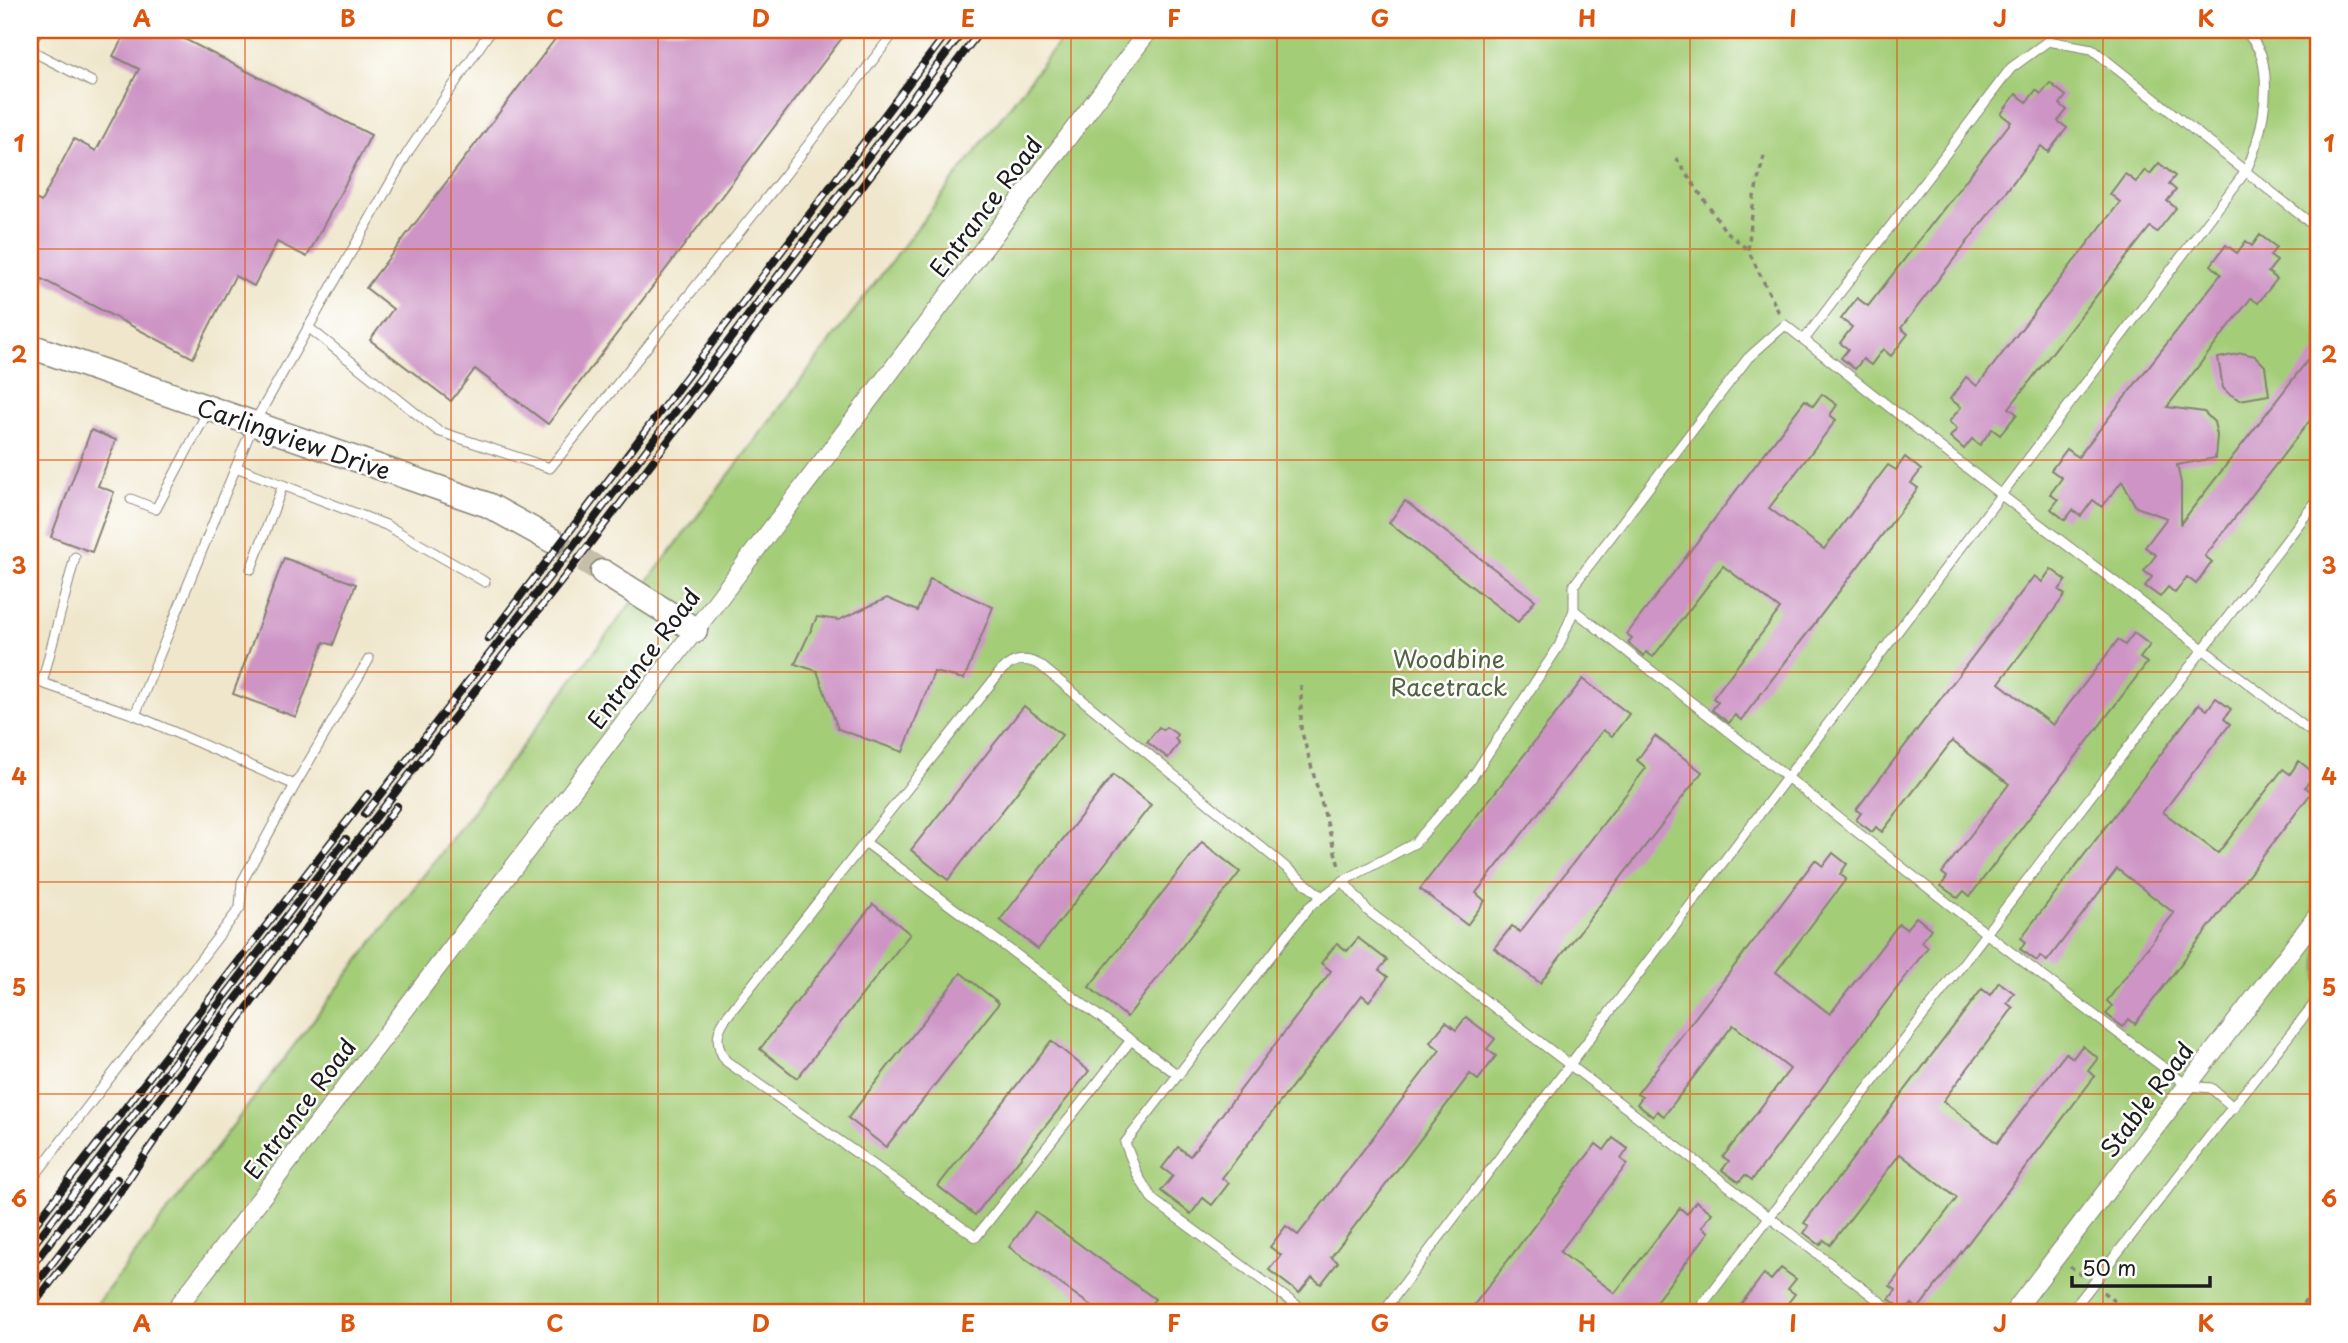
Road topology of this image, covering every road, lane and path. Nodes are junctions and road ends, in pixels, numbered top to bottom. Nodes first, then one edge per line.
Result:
1 (33, 30) edge
2 (491, 30) edge
3 (896, 30) edge
4 (1149, 30) edge
5 (2245, 30) edge
6 (30, 35) edge
7 (30, 50) edge
8 (92, 82) dead end
9 (1764, 156) dead end
10 (1676, 158) dead end
11 (2246, 171) junction
12 (2318, 229) edge
13 (1748, 250) junction
14 (1785, 325) junction
15 (308, 327) junction
16 (1804, 340) junction
17 (30, 346) edge
18 (209, 409) junction
19 (253, 425) junction
20 (236, 467) junction
21 (283, 485) junction
22 (2000, 494) junction
23 (131, 499) dead end
24 (2318, 499) edge
25 (553, 541) tunnel mouth
26 (75, 557) dead end
27 (251, 569) dead end
28 (603, 572) tunnel mouth
29 (485, 582) dead end
30 (1574, 610) junction
31 (695, 630) junction
32 (2204, 648) junction
33 (369, 659) dead end
34 (1301, 685) dead end
35 (135, 715) junction
36 (2318, 737) edge
37 (1788, 778) junction
38 (295, 785) junction
39 (865, 842) junction
40 (1343, 881) junction
41 (1322, 897) junction
42 (2318, 915) edge
43 (1987, 934) junction
44 (2318, 999) edge
45 (1130, 1040) junction
46 (1570, 1065) junction
47 (1178, 1075) junction
48 (2188, 1086) junction
49 (2234, 1108) junction
50 (30, 1182) edge
51 (1769, 1218) junction
52 (2318, 1287) edge
53 (173, 1313) edge
54 (1307, 1313) edge
55 (1382, 1313) edge
56 (1696, 1313) edge
57 (1895, 1313) edge
58 (2014, 1313) edge
59 (2070, 1313) edge
60 (2299, 1313) edge

1 - 6 street
2 - 15 lane
3 - 15 lane
4 - 31 street, Entrance Road
5 - 11 lane
7 - 8 lane
9 - 13 path
10 - 13 path
11 - 12 lane
11 - 16 lane
11 - 22 lane
13 - 14 path
14 - 16 lane
14 - 30 lane
15 - 19 lane
16 - 22 lane
17 - 18 street, Carlingview Drive
18 - 19 street, Carlingview Drive
18 - 23 lane
19 - 20 lane
19 - 25 street, Carlingview Drive
20 - 21 lane
20 - 35 lane
21 - 27 lane
21 - 29 lane
22 - 32 lane
22 - 37 lane
24 - 32 lane
26 - 35 lane
28 - 31 street
30 - 37 lane
30 - 40 lane
31 - 53 street, Entrance Road
32 - 36 lane
32 - 43 lane
33 - 38 lane
34 - 40 path
35 - 38 lane
37 - 43 lane
37 - 46 lane
38 - 50 lane
39 - 41 lane
39 - 45 lane
39 - 45 lane
40 - 41 lane
40 - 46 lane
41 - 47 lane
42 - 48 street, Stable Road
43 - 48 lane
43 - 51 lane
44 - 49 lane
45 - 47 lane
46 - 51 lane
46 - 55 lane
47 - 54 lane
48 - 49 lane
48 - 58 street, Stable Road
49 - 59 lane
51 - 56 lane
51 - 57 lane
52 - 60 path

